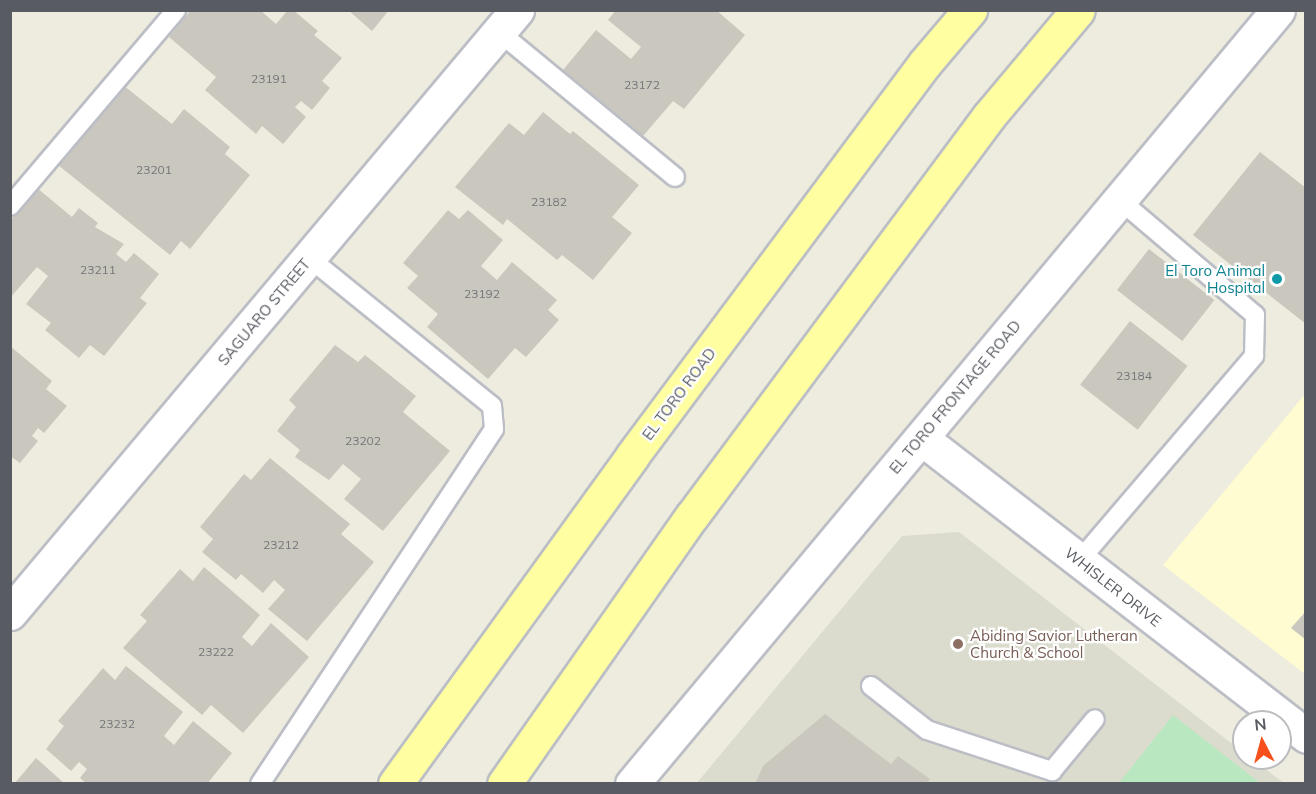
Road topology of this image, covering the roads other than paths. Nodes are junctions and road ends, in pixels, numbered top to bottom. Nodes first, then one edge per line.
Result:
1 (176, 10) edge
2 (970, 10) edge
3 (1078, 10) edge
4 (1278, 10) edge
5 (508, 21) edge
6 (675, 177) dead end
7 (1120, 200) junction
8 (10, 206) edge
9 (309, 258) junction
10 (921, 438) junction
11 (1079, 561) junction
12 (10, 613) edge
13 (871, 686) dead end
14 (1095, 719) dead end
15 (1305, 736) edge
16 (260, 783) edge
17 (395, 783) edge
18 (504, 783) edge
19 (632, 783) edge

1 - 8 lane
2 - 17 main road, EL TORO ROAD
3 - 18 main road
4 - 7 street, EL TORO FRONTAGE ROAD
5 - 6 lane
5 - 9 street, SAGUARO STREET
7 - 10 street, EL TORO FRONTAGE ROAD
7 - 11 lane
9 - 12 street, SAGUARO STREET
9 - 16 lane
10 - 11 street, WHISLER DRIVE
10 - 19 street, EL TORO FRONTAGE ROAD
11 - 15 street, WHISLER DRIVE
13 - 14 lane

